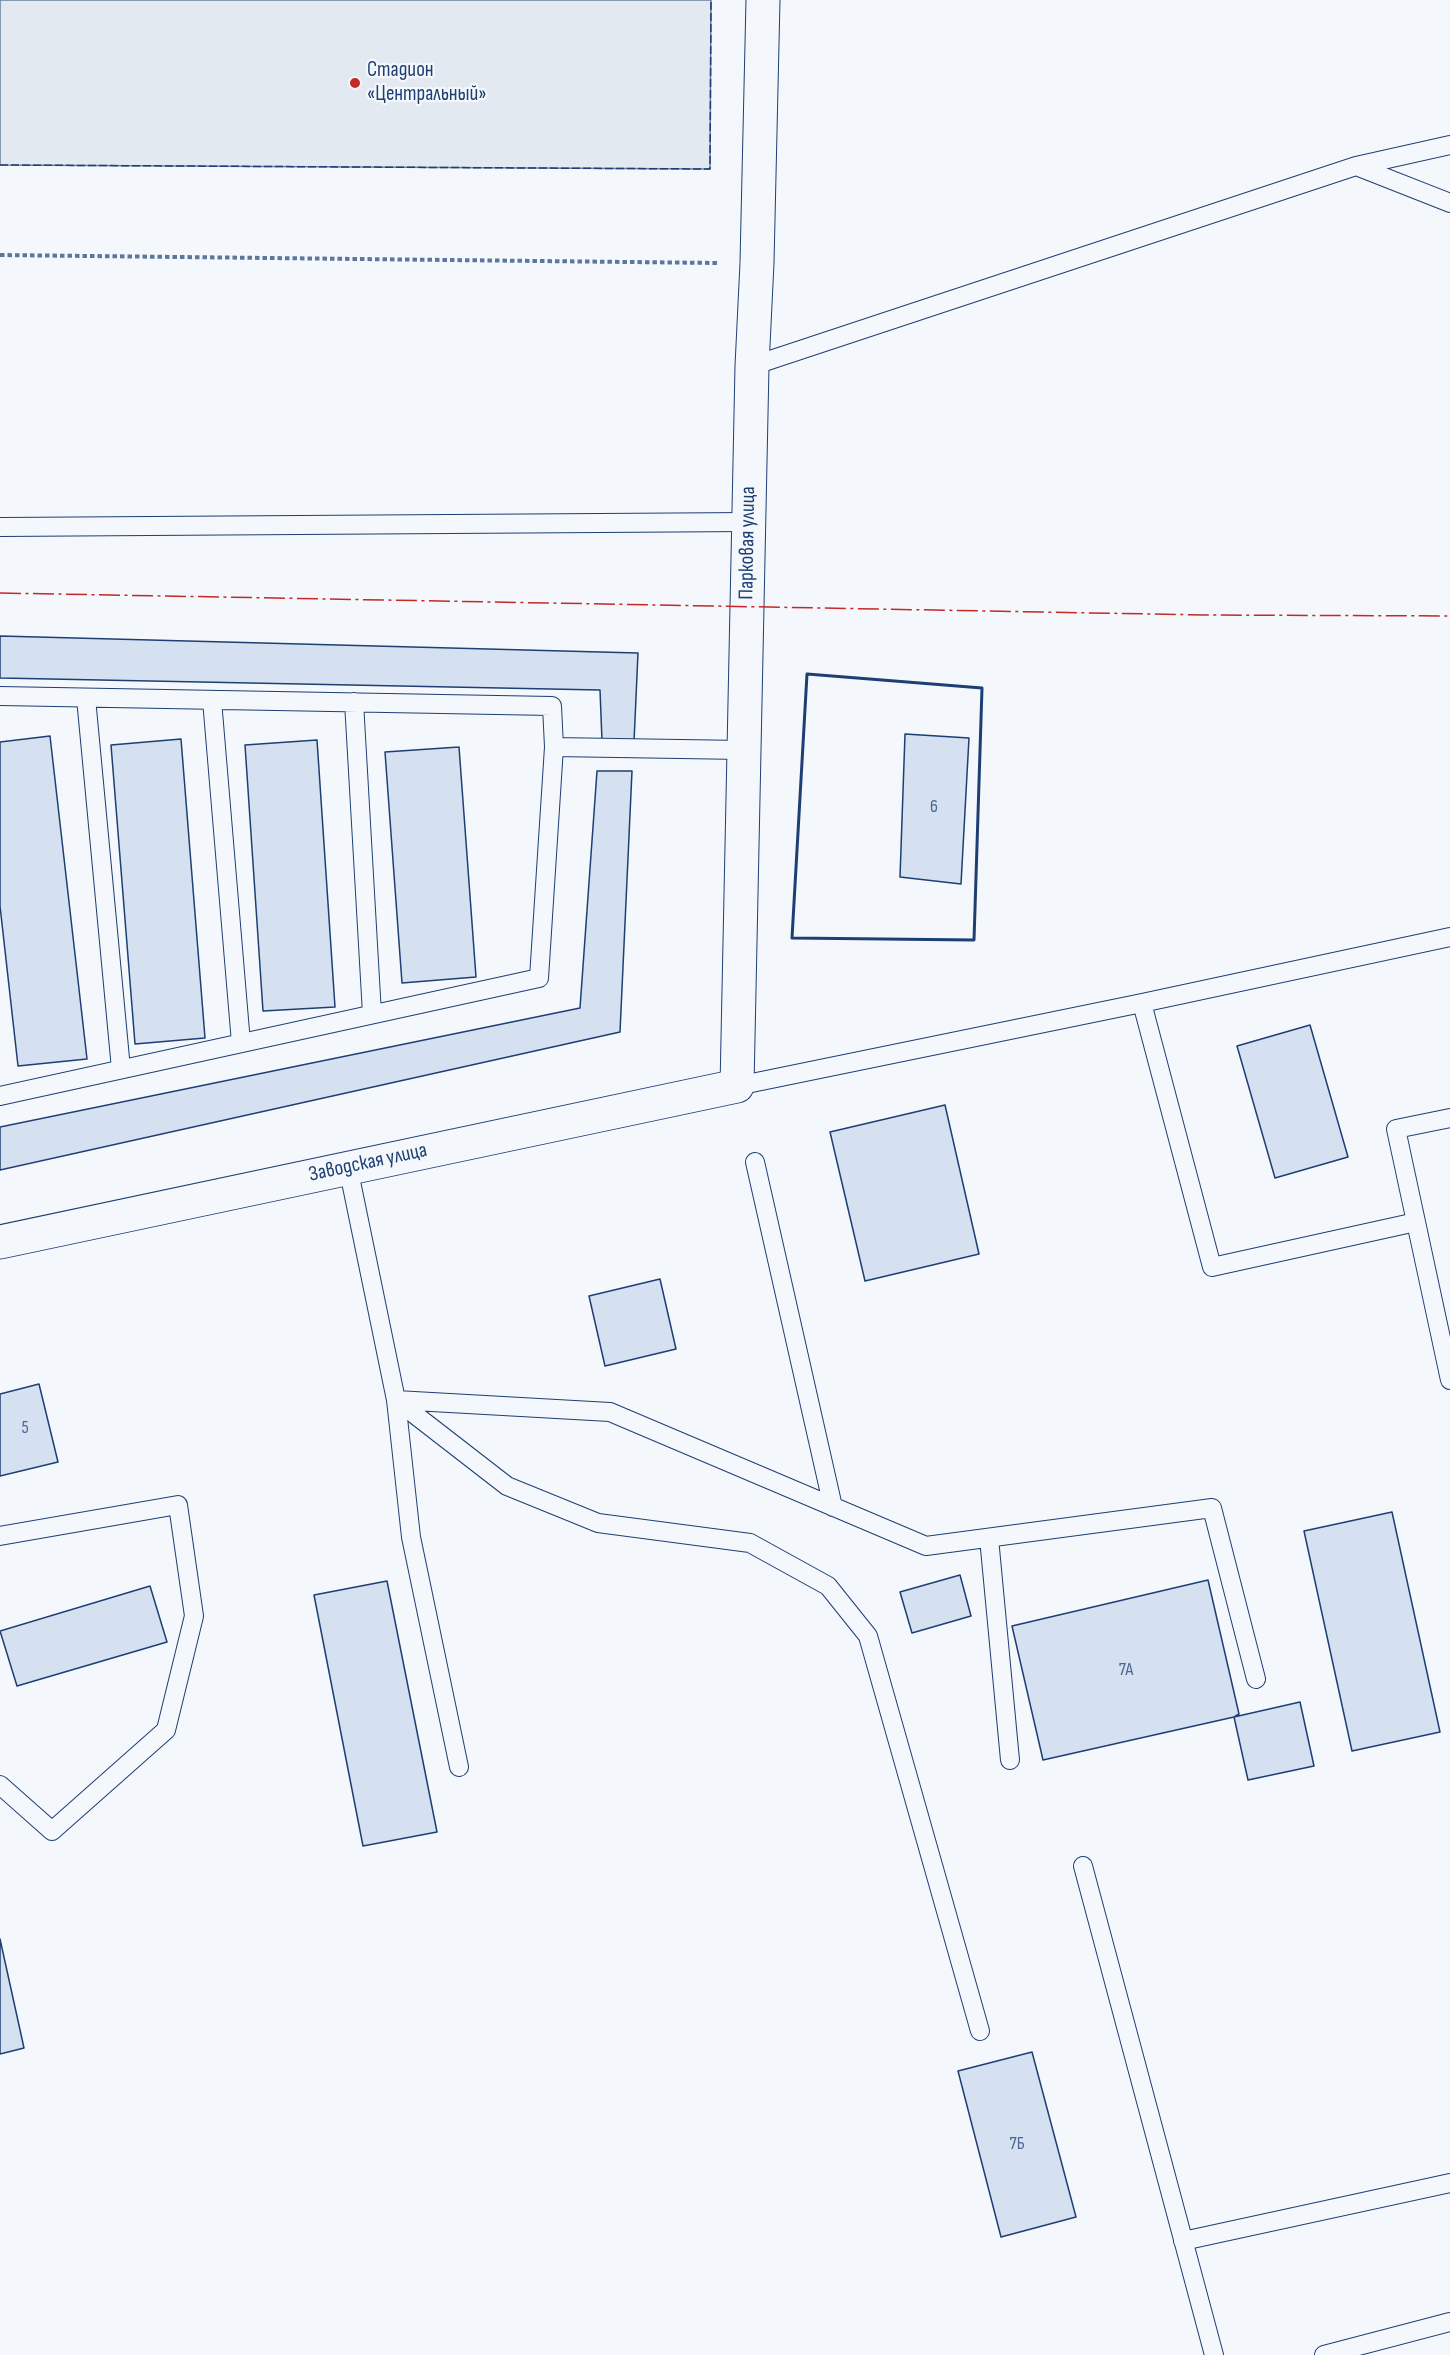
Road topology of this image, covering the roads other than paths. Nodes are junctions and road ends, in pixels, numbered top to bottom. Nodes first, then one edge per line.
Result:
1 (763, 0) edge
2 (1450, 145) edge
3 (1356, 166) junction
4 (1450, 203) edge
5 (752, 366) junction
6 (749, 522) junction
7 (0, 526) edge
8 (0, 696) edge
9 (86, 698) junction
10 (212, 700) junction
11 (354, 702) junction
12 (554, 747) junction
13 (743, 750) junction
14 (1450, 937) edge
15 (1142, 1003) junction
16 (372, 1014) junction
17 (241, 1043) junction
18 (121, 1069) junction
19 (736, 1086) junction
20 (0, 1096) edge
21 (1450, 1118) edge
22 (755, 1162) dead end
23 (348, 1167) junction
24 (1416, 1222) junction
25 (0, 1242) edge
26 (1450, 1380) edge
27 (396, 1400) junction
28 (833, 1507) junction
29 (0, 1536) edge
30 (989, 1538) junction
31 (1256, 1679) dead end
32 (1010, 1760) dead end
33 (459, 1767) dead end
34 (0, 1785) edge
35 (1083, 1866) dead end
36 (980, 2031) dead end
37 (1450, 2183) edge
38 (1183, 2241) junction
39 (1450, 2322) edge
40 (1214, 2355) edge
41 (1324, 2355) edge

1 - 5 street, Парковая улица
2 - 3 lane
3 - 4 lane
3 - 5 lane
5 - 6 street, Парковая улица
6 - 7 lane
6 - 13 street, Парковая улица
8 - 9 lane
9 - 10 lane
9 - 18 lane
10 - 11 lane
10 - 17 lane
11 - 12 lane
11 - 16 lane
12 - 13 lane
12 - 16 lane
13 - 19 street, Парковая улица
14 - 15 lane
15 - 19 lane
15 - 24 lane
16 - 17 lane
17 - 18 lane
18 - 20 lane
19 - 23 street, Заводская улица
21 - 24 lane
22 - 28 lane
23 - 25 street, Заводская улица
23 - 27 lane
24 - 26 lane
27 - 28 lane
27 - 33 lane
27 - 36 lane
28 - 30 lane
29 - 34 lane
30 - 31 lane
30 - 32 lane
35 - 38 lane
37 - 38 lane
38 - 40 lane
39 - 41 lane

